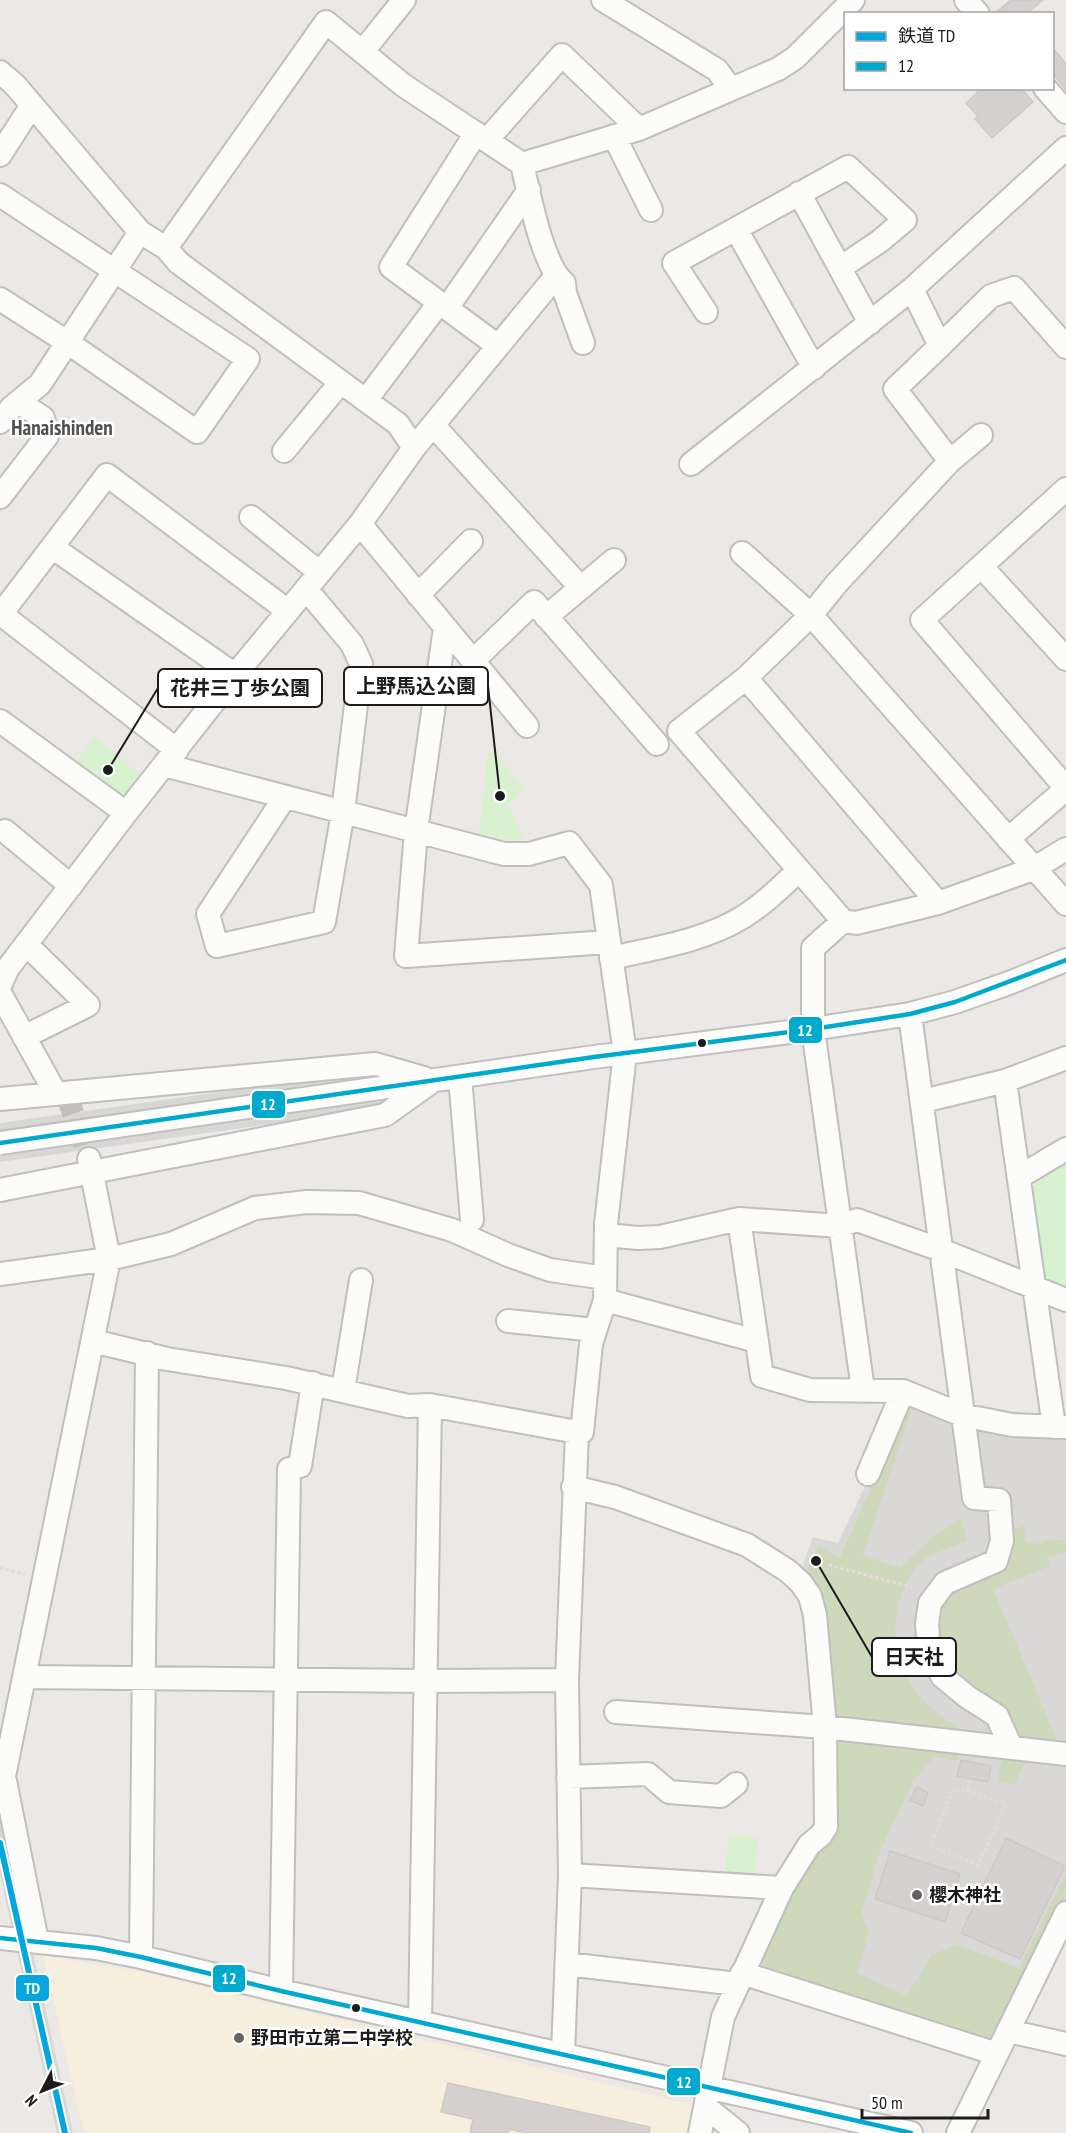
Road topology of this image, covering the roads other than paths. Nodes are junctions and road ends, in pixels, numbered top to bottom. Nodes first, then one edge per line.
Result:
1 (404, 0) edge
2 (603, 0) edge
3 (966, 0) edge
4 (847, 8) edge
5 (976, 12) edge
6 (363, 51) junction
7 (0, 72) edge
8 (731, 89) junction
9 (1047, 90) edge
10 (32, 105) junction
11 (1066, 112) edge
12 (639, 129) junction
13 (482, 136) junction
14 (614, 136) junction
15 (1066, 148) edge
16 (0, 155) edge
17 (522, 164) junction
18 (529, 190) junction
19 (799, 193) junction
20 (0, 195) edge
21 (651, 210) dead end
22 (736, 229) junction
23 (140, 232) junction
24 (166, 248) junction
25 (840, 268) junction
26 (115, 270) junction
27 (556, 276) junction
28 (912, 289) junction
29 (0, 299) edge
30 (443, 305) junction
31 (706, 312) dead end
32 (870, 323) junction
33 (67, 342) junction
34 (583, 344) dead end
35 (498, 346) junction
36 (940, 346) junction
37 (1066, 346) edge
38 (814, 368) junction
39 (340, 382) junction
40 (366, 400) junction
41 (7, 408) edge
42 (433, 425) junction
43 (981, 435) dead end
44 (414, 448) junction
45 (284, 451) dead end
46 (950, 461) junction
47 (691, 464) dead end
48 (1066, 489) edge
49 (0, 497) edge
50 (251, 517) dead end
51 (360, 524) junction
52 (471, 541) dead end
53 (52, 548) junction
54 (742, 553) dead end
55 (614, 560) dead end
56 (981, 566) junction
57 (313, 581) junction
58 (581, 588) junction
59 (418, 595) junction
60 (288, 611) junction
61 (811, 615) junction
62 (546, 617) junction
63 (445, 628) junction
64 (1066, 659) edge
65 (473, 661) junction
66 (235, 675) junction
67 (746, 678) junction
68 (0, 720) edge
69 (527, 726) dead end
70 (657, 744) dead end
71 (170, 757) junction
72 (1066, 788) edge
73 (285, 797) junction
74 (343, 812) junction
75 (126, 813) junction
76 (5, 831) dead end
77 (416, 831) junction
78 (1008, 839) junction
79 (1066, 849) edge
80 (1034, 869) junction
81 (799, 870) junction
82 (70, 886) junction
83 (938, 903) junction
84 (1066, 904) edge
85 (843, 921) junction
86 (26, 944) junction
87 (610, 950) junction
88 (1066, 960) edge
89 (0, 985) edge
90 (0, 993) edge
91 (910, 1014) junction
92 (813, 1029) junction
93 (24, 1037) junction
94 (625, 1053) junction
95 (1066, 1058) edge
96 (460, 1077) junction
97 (434, 1080) junction
98 (1005, 1081) junction
99 (57, 1094) junction
100 (0, 1099) edge
101 (922, 1101) junction
102 (0, 1143) edge
103 (1066, 1149) edge
104 (90, 1166) junction
105 (1019, 1177) junction
106 (0, 1190) edge
107 (739, 1219) junction
108 (472, 1220) dead end
109 (840, 1226) junction
110 (606, 1234) junction
111 (941, 1250) junction
112 (109, 1258) junction
113 (0, 1274) edge
114 (361, 1280) dead end
115 (605, 1289) junction
116 (1035, 1289) junction
117 (1066, 1300) edge
118 (508, 1321) dead end
119 (595, 1330) junction
120 (93, 1341) junction
121 (756, 1341) junction
122 (147, 1353) junction
123 (313, 1383) junction
124 (343, 1390) junction
125 (863, 1390) junction
126 (903, 1391) junction
127 (430, 1405) junction
128 (962, 1415) junction
129 (1060, 1427) edge
130 (577, 1432) junction
131 (868, 1474) dead end
132 (573, 1487) junction
133 (25, 1677) junction
134 (143, 1678) junction
135 (284, 1680) junction
136 (567, 1680) junction
137 (425, 1681) junction
138 (616, 1712) dead end
139 (825, 1727) junction
140 (1011, 1747) junction
141 (1066, 1754) edge
142 (568, 1777) junction
143 (736, 1784) dead end
144 (570, 1875) junction
145 (782, 1888) junction
146 (1066, 1913) edge
147 (0, 1938) edge
148 (37, 1941) junction
149 (141, 1957) junction
150 (567, 1964) junction
151 (739, 1979) junction
152 (281, 1991) junction
153 (420, 2022) junction
154 (1008, 2031) junction
155 (1066, 2044) edge
156 (563, 2054) junction
157 (997, 2054) junction
158 (707, 2098) junction
159 (699, 2133) edge
160 (738, 2133) edge
161 (911, 2133) edge
162 (958, 2133) edge

1 - 6 street
2 - 8 street
3 - 5 street
4 - 8 street
6 - 13 street
6 - 24 street
7 - 10 street
8 - 12 street
9 - 11 street
10 - 16 street
10 - 23 street
12 - 13 street
12 - 14 street
13 - 17 street
13 - 30 street
14 - 17 street
14 - 21 street
15 - 28 street
17 - 18 street
18 - 27 street
18 - 30 street
19 - 22 street
19 - 25 street
19 - 25 street
20 - 26 street
22 - 31 street
22 - 38 street
23 - 24 street
23 - 26 street
24 - 39 street
25 - 32 street
26 - 33 street
26 - 33 street
27 - 34 street
27 - 35 street
28 - 32 street
28 - 36 street
29 - 33 street
30 - 35 street
30 - 40 street
32 - 38 street
33 - 41 street
35 - 42 street
36 - 37 street
36 - 46 street
38 - 47 street
39 - 40 street
39 - 45 street
40 - 44 street
41 - 49 street
42 - 44 street
42 - 58 street
43 - 46 street
44 - 51 street
46 - 61 street
48 - 56 street
50 - 57 street
51 - 57 street
51 - 59 street
52 - 59 street
53 - 60 street
53 - 66 street
53 - 71 street
54 - 61 street
55 - 58 street
56 - 64 street
56 - 72 street
57 - 60 street
57 - 74 street
58 - 62 street
59 - 63 street
60 - 66 street
61 - 67 street
61 - 78 street
62 - 65 street
62 - 70 street
63 - 65 street
63 - 77 street
65 - 69 street
66 - 71 street
67 - 81 street
67 - 83 street
68 - 75 street
71 - 73 street
71 - 75 street
72 - 78 street
73 - 74 street
73 - 74 street
74 - 77 street
75 - 82 street
76 - 82 street
77 - 87 street
77 - 87 street
78 - 80 street
79 - 80 street
80 - 83 street
80 - 84 street
81 - 85 street
81 - 87 street
82 - 86 street
83 - 85 street
85 - 92 street
86 - 89 street
86 - 93 street
87 - 94 street
88 - 91 street
90 - 93 street
91 - 92 street
91 - 101 street
92 - 94 street
92 - 109 street
93 - 99 street
94 - 96 street
94 - 110 street
95 - 98 street
96 - 97 street
96 - 108 street
97 - 99 street
97 - 102 street, bridge
97 - 104 street
98 - 101 street
98 - 105 street
99 - 100 street
101 - 111 street
103 - 105 street
104 - 106 street
104 - 112 street
105 - 116 street
107 - 109 street
107 - 110 street
107 - 121 street
109 - 111 street
109 - 125 street
110 - 115 street
111 - 116 street
111 - 128 street
112 - 113 street
112 - 115 street
112 - 120 street
114 - 124 street
115 - 119 street
115 - 121 street
116 - 117 street
116 - 129 street
118 - 119 street
119 - 130 street
120 - 122 street
120 - 133 street
121 - 125 street
122 - 123 street
122 - 134 street
123 - 124 street
123 - 135 street
124 - 127 street
125 - 126 street
126 - 128 street
126 - 131 street
127 - 130 street
127 - 137 street
128 - 129 street
128 - 140 street
130 - 132 street
132 - 136 street
132 - 139 street
133 - 134 street
133 - 148 street
134 - 135 street
134 - 149 street
135 - 137 street
135 - 152 street
136 - 137 street
136 - 142 street
137 - 153 street
138 - 139 street
139 - 140 street
139 - 145 street
140 - 141 street
142 - 143 street
142 - 144 street
144 - 145 street
144 - 150 street
145 - 151 street
146 - 154 street
147 - 148 street
148 - 149 street
149 - 152 street
150 - 151 street
150 - 156 street
151 - 157 street
151 - 158 street
152 - 153 street
153 - 156 street
154 - 155 street
154 - 157 street
156 - 158 street
157 - 162 street
158 - 159 street
158 - 160 street
158 - 161 street

